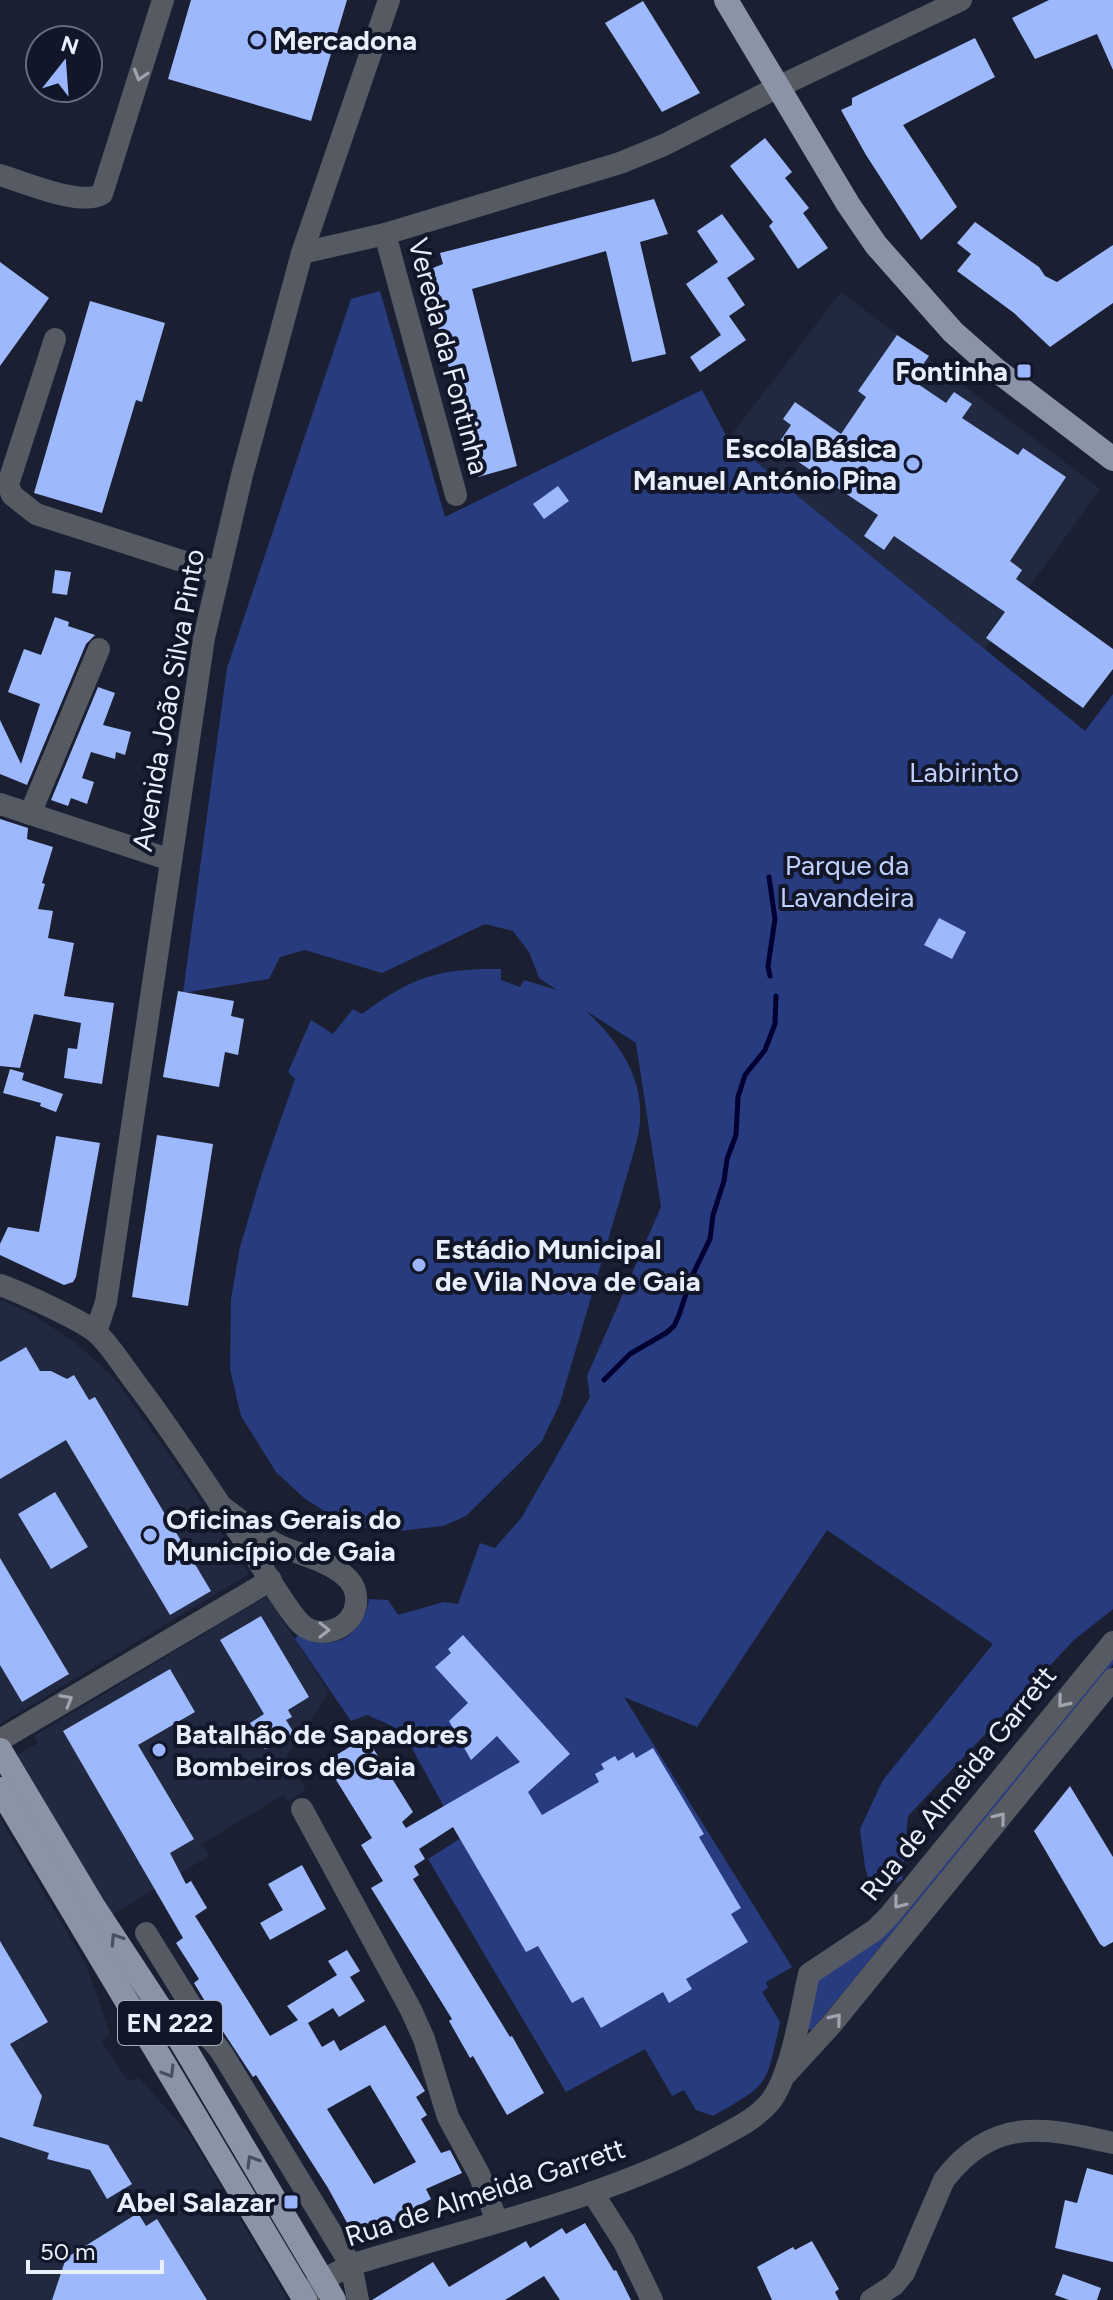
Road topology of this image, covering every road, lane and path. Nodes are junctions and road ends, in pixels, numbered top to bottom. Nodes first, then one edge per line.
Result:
1 (163, 0) edge
2 (389, 0) edge
3 (726, 0) edge
4 (955, 1) edge
5 (778, 87) junction
6 (0, 175) edge
7 (385, 234) junction
8 (302, 253) junction
9 (55, 339) dead end
10 (1113, 459) edge
11 (456, 495) dead end
12 (219, 573) junction
13 (99, 649) dead end
14 (0, 804) edge
15 (30, 814) junction
16 (171, 860) junction
17 (0, 1285) edge
18 (96, 1332) junction
19 (220, 1505) junction
20 (271, 1580) junction
21 (1113, 1642) edge
22 (1113, 1679) edge
23 (0, 1740) edge
24 (0, 1750) edge
25 (0, 1789) edge
26 (302, 1809) dead end
27 (45, 1844) junction
28 (146, 1933) dead end
29 (170, 2023) junction
30 (210, 2036) junction
31 (783, 2077) junction
32 (1113, 2143) edge
33 (592, 2192) junction
34 (497, 2221) junction
35 (351, 2265) junction
36 (318, 2293) edge
37 (358, 2300) edge
38 (652, 2300) edge
39 (871, 2300) edge

1 -> 6 street
2 - 8 street, Avenida João Silva Pinto
3 - 5 main road
4 - 5 street
5 - 7 street
5 - 10 main road
7 - 8 street
7 - 11 street, Vereda da Fontinha
8 - 12 street, Avenida João Silva Pinto
9 - 12 street
12 - 16 street, Avenida João Silva Pinto
13 - 15 street
14 - 15 street
15 - 16 street
16 - 18 street, Avenida João Silva Pinto
17 - 18 street
18 - 19 street
19 - 20 street
20 -> 19 street
23 -> 20 street
21 -> 31 street, Rua de Almeida Garrett
31 -> 22 street, Rua de Almeida Garrett
24 - 27 main road, EN 222
25 - 27 main road, EN 222
26 - 34 street
29 -> 27 main road, EN 222
27 -> 36 main road, EN 222
28 - 30 street
29 - 30 street
36 -> 29 main road, EN 222
30 - 35 street
31 - 33 street, Rua de Almeida Garrett
32 - 39 street
33 - 34 street, Rua de Almeida Garrett
33 - 38 street
34 - 35 street, Rua de Almeida Garrett
35 - 36 street, Rua de Almeida Garrett
35 - 37 street

